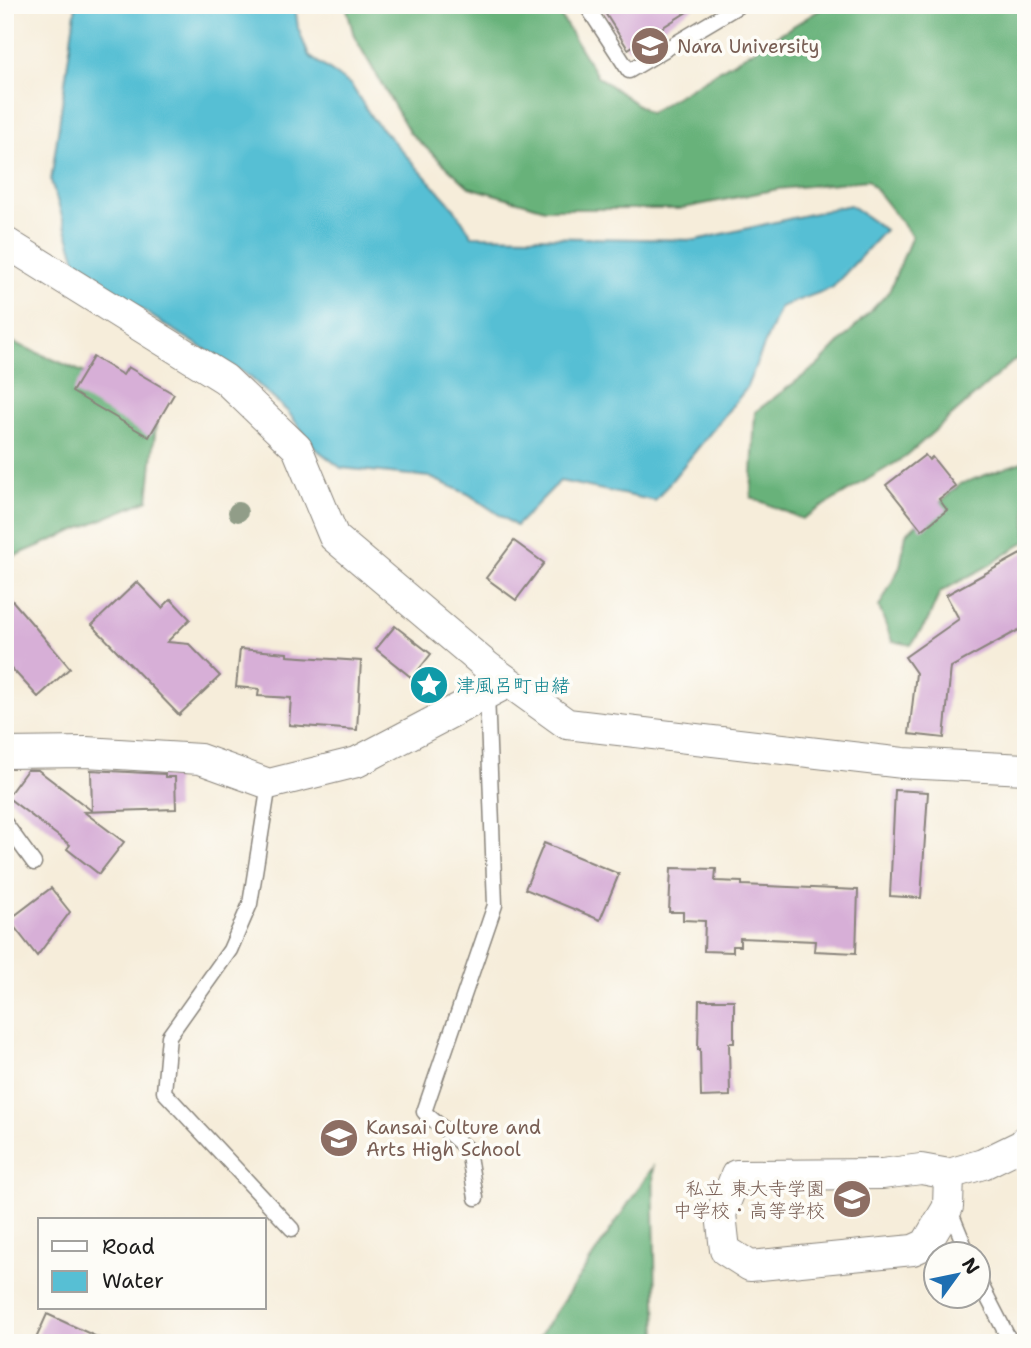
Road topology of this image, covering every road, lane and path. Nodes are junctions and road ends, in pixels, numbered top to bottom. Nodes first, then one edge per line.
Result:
1 (586, 5) edge
2 (740, 5) edge
3 (5, 242) edge
4 (498, 688) junction
5 (5, 753) edge
6 (1026, 769) edge
7 (269, 784) junction
8 (5, 823) edge
9 (34, 863) dead end
10 (1025, 1144) edge
11 (949, 1174) junction
12 (476, 1198) dead end
13 (948, 1207) junction
14 (292, 1229) dead end
15 (962, 1240) edge
16 (992, 1306) edge
17 (1011, 1343) edge

1 - 2 lane
3 - 4 street
4 - 6 street
4 - 7 street
4 - 12 lane
5 - 7 street
7 - 14 lane
8 - 9 lane
10 - 11 street
11 - 13 street
11 - 13 street
13 - 15 lane
16 - 17 lane

